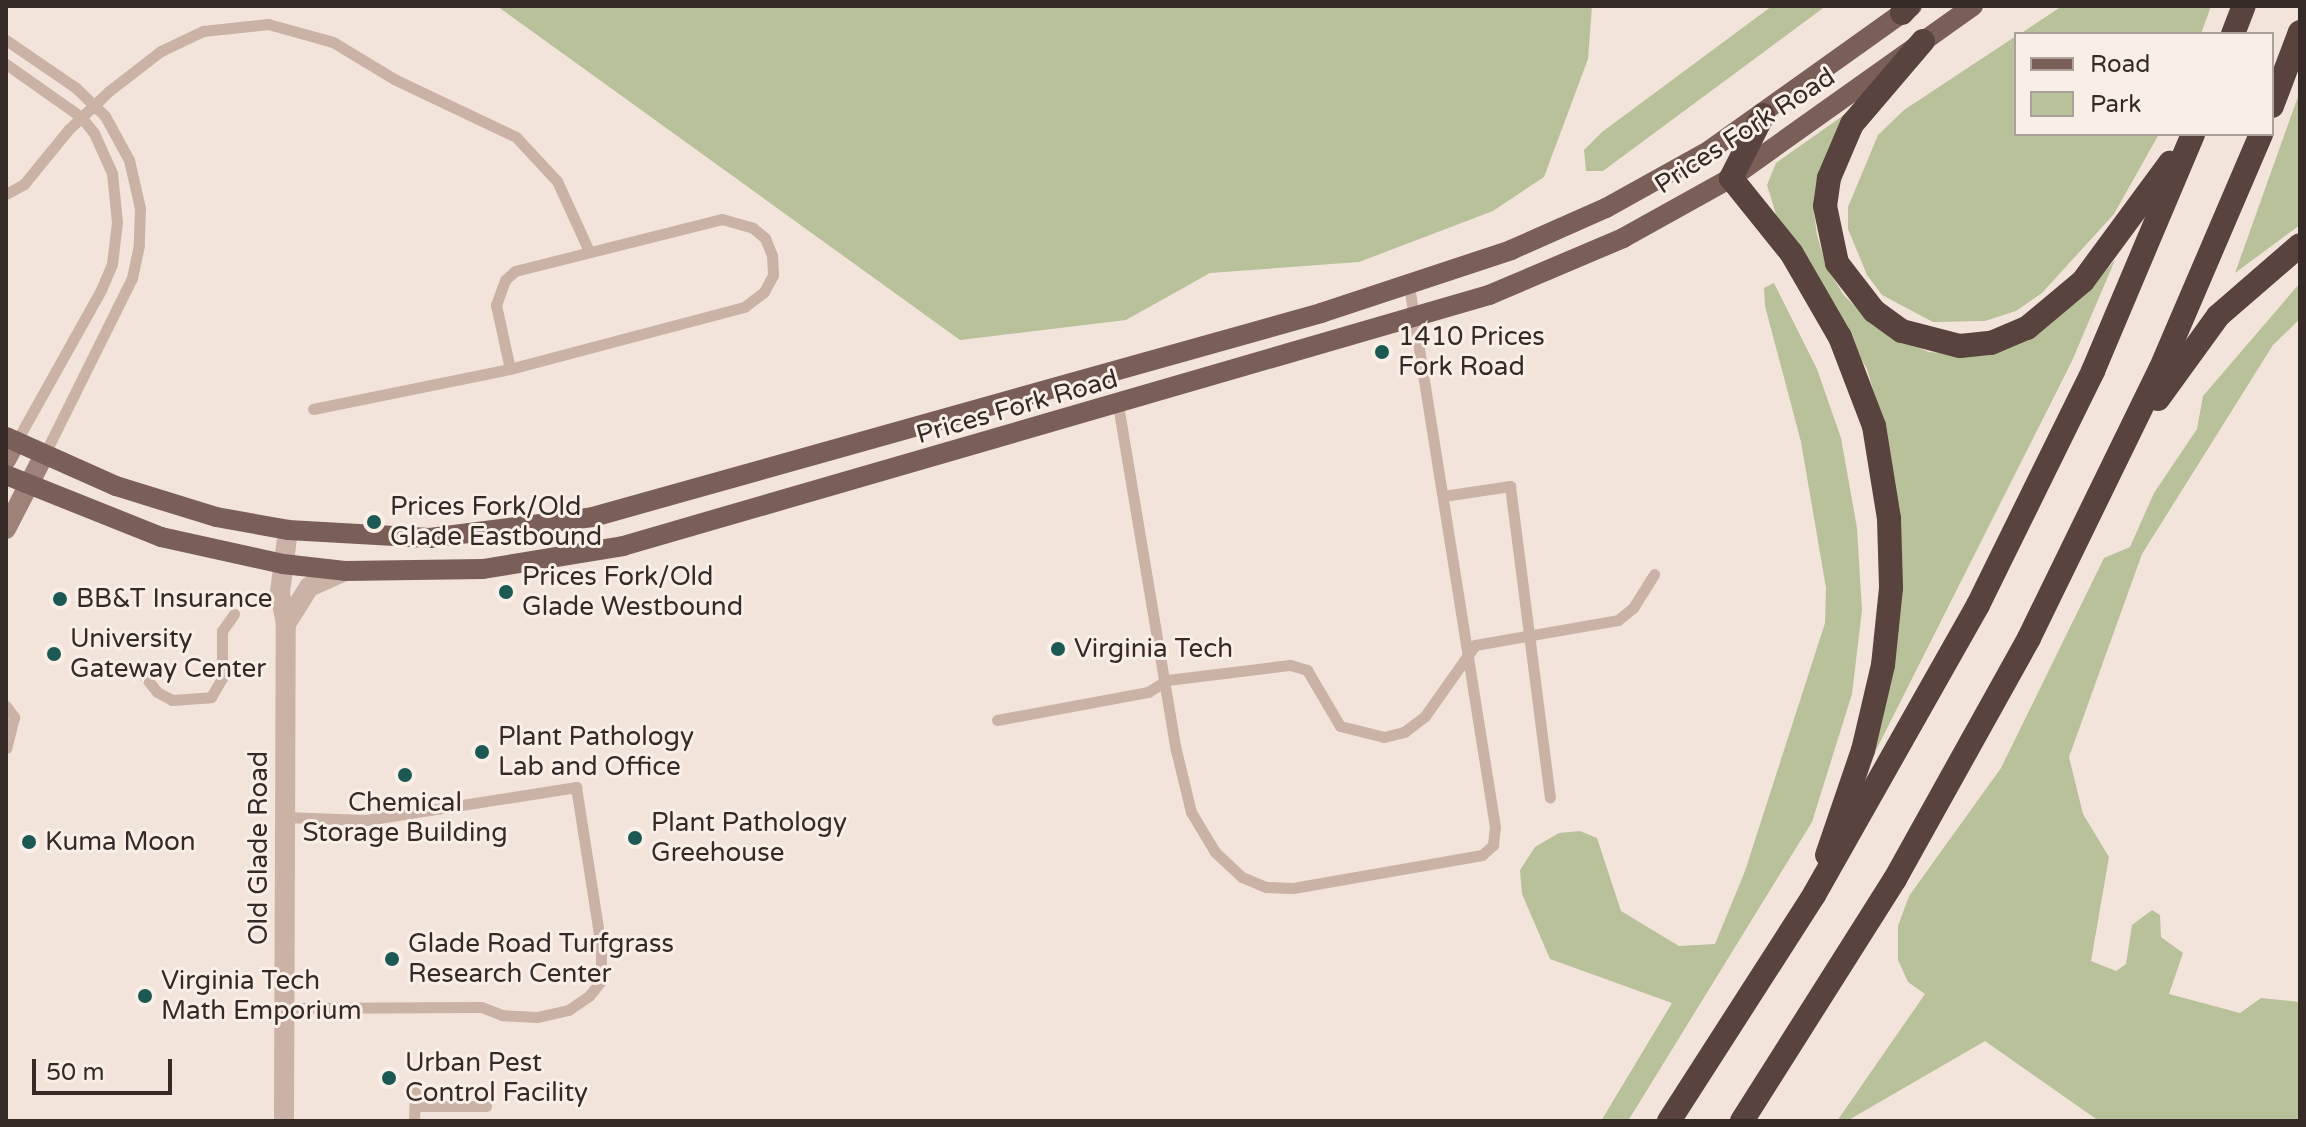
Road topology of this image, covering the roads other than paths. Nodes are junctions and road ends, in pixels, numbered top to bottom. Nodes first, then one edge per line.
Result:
1 (1973, 6) edge
2 (2244, 6) edge
3 (1907, 8) edge
4 (2234, 32) edge
5 (2300, 32) edge
6 (6, 40) edge
7 (1923, 41) junction
8 (6, 64) edge
9 (2274, 101) edge
10 (94, 105) junction
11 (1763, 115) junction
12 (81, 117) junction
13 (2190, 136) edge
14 (2190, 136) edge
15 (2260, 136) edge
16 (1731, 178) junction
17 (6, 194) edge
18 (2300, 245) edge
19 (588, 249) junction
20 (1409, 286) junction
21 (1416, 320) junction
22 (510, 369) junction
23 (1118, 405) junction
24 (313, 409) dead end
25 (2130, 435) junction
26 (11, 439) edge
27 (44, 455) junction
28 (6, 460) edge
29 (6, 475) edge
30 (29, 486) junction
31 (1443, 496) junction
32 (6, 529) edge
33 (288, 530) junction
34 (283, 564) junction
35 (345, 571) junction
36 (1654, 574) dead end
37 (234, 614) dead end
38 (286, 624) junction
39 (1532, 637) junction
40 (1467, 650) junction
41 (145, 677) dead end
42 (1167, 680) junction
43 (6, 706) edge
44 (997, 720) dead end
45 (6, 748) edge
46 (1550, 797) dead end
47 (284, 817) junction
48 (1814, 895) junction
49 (285, 1008) junction
50 (415, 1092) dead end
51 (415, 1106) junction
52 (486, 1106) dead end
53 (284, 1121) edge
54 (414, 1121) edge
55 (1669, 1121) edge
56 (1742, 1121) edge

1 - 7 main road, Prices Fork Road
2 - 4 highway
3 - 11 main road, Prices Fork Road
5 - 9 highway
6 - 10 lane
7 - 13 highway
7 - 16 main road, Prices Fork Road
8 - 12 lane
10 - 12 lane
10 - 19 lane
10 - 27 lane
11 - 16 highway
11 - 20 main road, Prices Fork Road
12 - 17 lane
12 - 26 lane
14 - 48 highway
15 - 25 highway
16 - 21 main road, Prices Fork Road
16 - 48 highway
18 - 25 highway
19 - 22 lane
19 - 22 lane
20 - 21 lane
20 - 33 main road, Prices Fork Road
21 - 23 main road, Prices Fork Road
21 - 31 lane
22 - 24 lane
23 - 35 main road, Prices Fork Road
23 - 42 lane
25 - 56 highway
26 - 27 main road, Prices Fork Road
26 - 28 main road
27 - 30 main road
27 - 33 main road, Prices Fork Road
29 - 30 main road, Prices Fork Road
30 - 32 main road
30 - 34 main road, Prices Fork Road
31 - 39 lane
31 - 40 lane
33 - 34 street, Old Glade Road
34 - 35 main road, Prices Fork Road
34 - 38 street, Old Glade Road
35 - 38 street
36 - 39 lane
37 - 41 lane
38 - 47 street, Old Glade Road
39 - 40 lane
39 - 46 lane
40 - 42 lane
40 - 42 lane
42 - 44 lane
43 - 45 lane
47 - 49 street, Old Glade Road
47 - 49 lane
48 - 55 highway
49 - 53 street, Old Glade Road
50 - 51 lane
51 - 52 lane
51 - 54 lane

